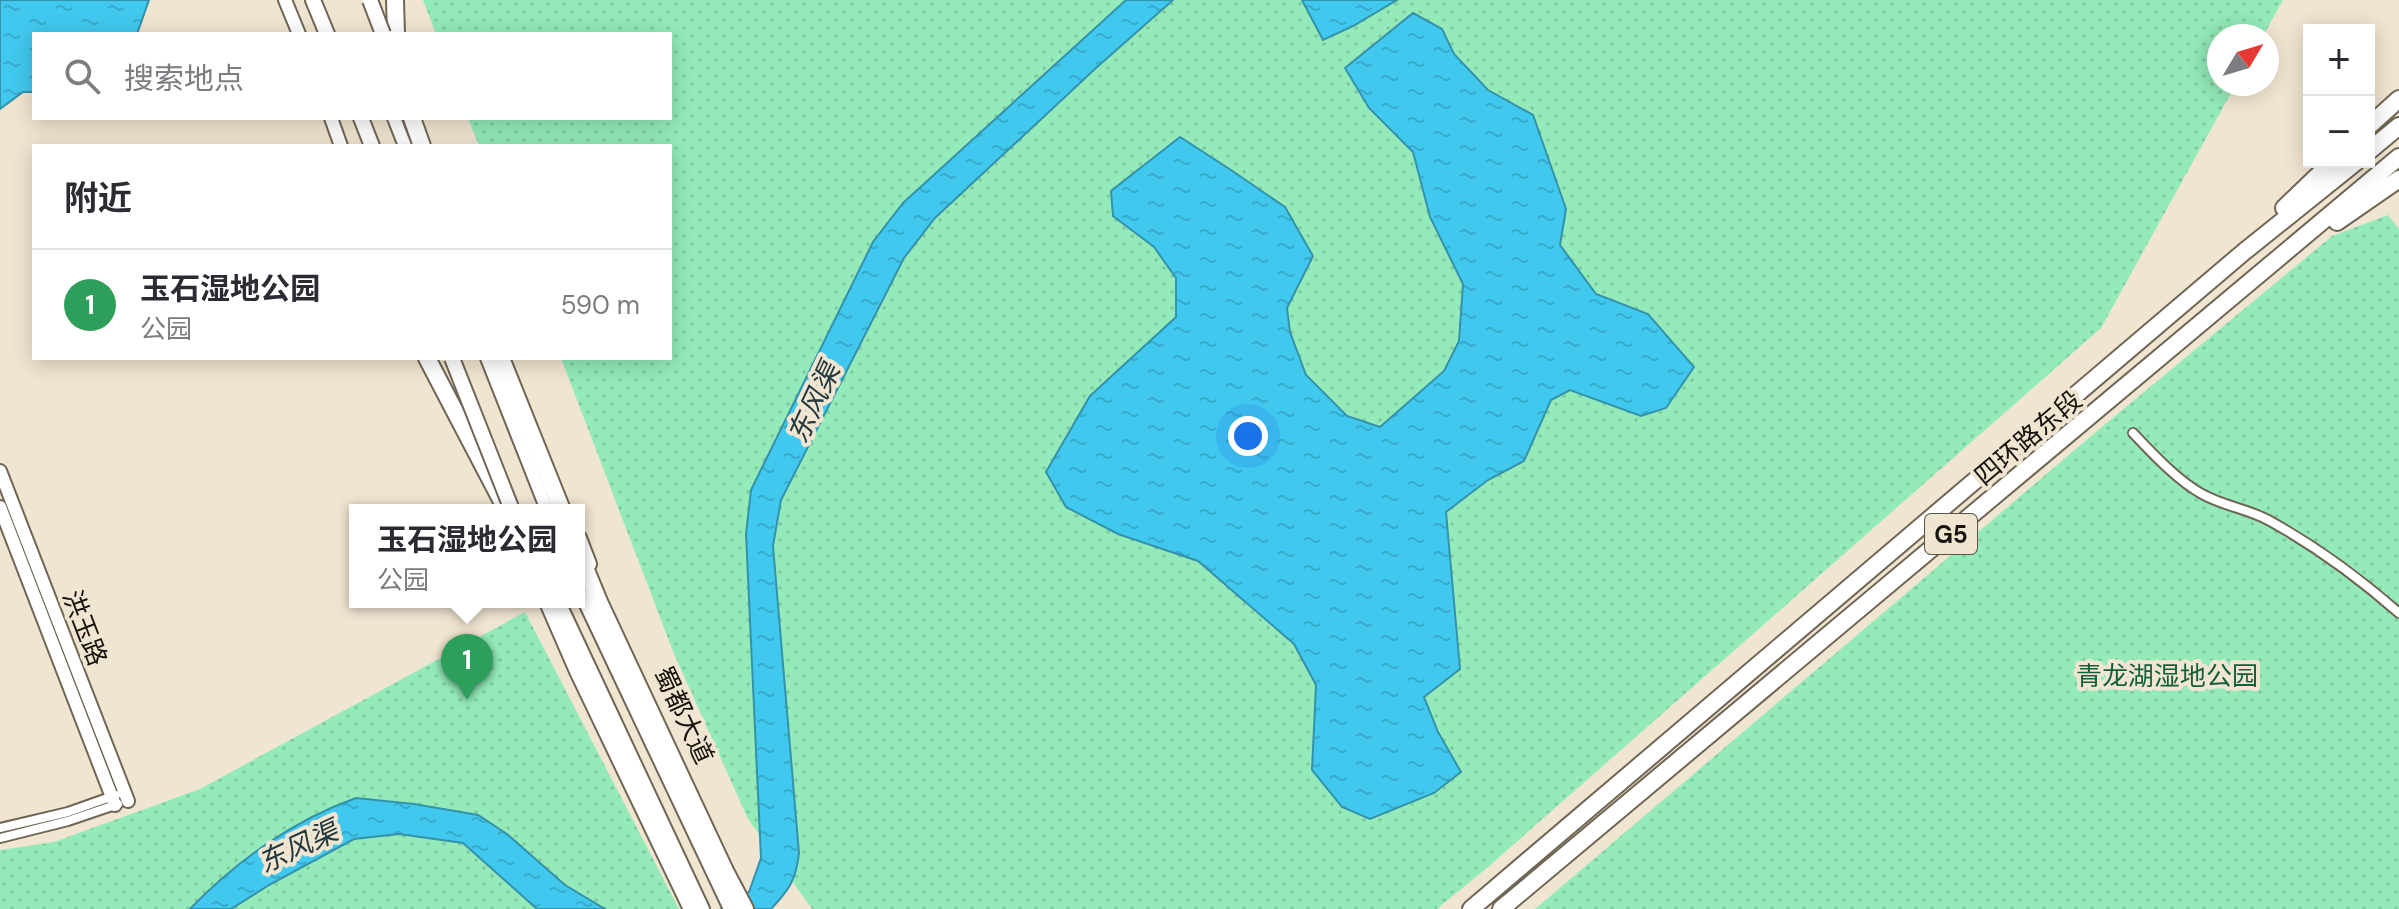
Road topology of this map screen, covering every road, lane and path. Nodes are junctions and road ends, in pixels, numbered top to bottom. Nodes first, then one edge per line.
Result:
1 (285, 0) edge
2 (313, 0) edge
3 (370, 0) edge
4 (376, 0) edge
5 (395, 0) edge
6 (298, 32) edge
7 (326, 32) edge
8 (376, 32) edge
9 (382, 32) edge
10 (396, 32) edge
11 (2399, 99) edge
12 (332, 120) edge
13 (362, 120) edge
14 (395, 120) edge
15 (415, 120) edge
16 (2375, 121) edge
17 (2399, 126) edge
18 (340, 144) edge
19 (371, 144) edge
20 (404, 144) edge
21 (423, 144) edge
22 (2375, 146) edge
23 (2399, 157) edge
24 (2326, 168) edge
25 (2349, 168) edge
26 (2399, 179) edge
27 (2263, 273) junction
28 (2177, 309) junction
29 (428, 360) edge
30 (450, 360) edge
31 (450, 360) edge
32 (488, 360) edge
33 (502, 360) edge
34 (509, 360) edge
35 (2133, 433) dead end
36 (0, 471) edge
37 (506, 504) edge
38 (507, 504) edge
39 (517, 504) edge
40 (545, 504) edge
41 (562, 504) edge
42 (563, 504) edge
43 (0, 507) edge
44 (585, 552) edge
45 (585, 568) edge
46 (585, 602) edge
47 (552, 608) edge
48 (553, 608) edge
49 (562, 608) edge
50 (2399, 613) edge
51 (126, 796) joint
52 (113, 801) junction
53 (0, 828) edge
54 (0, 838) edge
55 (719, 874) junction
56 (1510, 875) junction
57 (688, 890) junction
58 (693, 909) edge
59 (703, 909) edge
60 (730, 909) edge
61 (745, 909) edge
62 (752, 909) edge
63 (1460, 909) edge
64 (1471, 909) edge
65 (1503, 909) edge

1 - 6 main road
2 - 7 highway
3 - 9 highway, bridge
4 - 8 main road
5 - 10 highway
11 - 16 highway
12 - 18 main road
13 - 19 highway
14 - 20 main road
15 - 21 highway
17 - 22 highway
23 - 27 highway, 四环路东段 / G5
24 - 28 highway
25 - 28 highway, 四环路东段 / G5
26 - 27 highway
27 - 65 highway, 四环路东段 / G5
28 - 56 highway, 四环路东段 / G5
29 - 37 highway
30 - 38 highway, bridge
31 - 39 main road
32 - 40 main road
33 - 41 highway
34 - 42 highway
35 - 50 street
36 - 51 main road, 洪玉路
43 - 52 main road, 洪玉路
44 - 62 highway, 蜀都大道
45 - 55 highway
46 - 55 main road
47 - 57 highway
48 - 58 highway
49 - 57 main road
51 - 52 street
52 - 53 street
52 - 54 street
55 - 60 main road
55 - 61 highway
55 - 62 highway
56 - 63 highway
56 - 64 highway, 四环路东段 / G5
57 - 58 highway
57 - 59 main road

